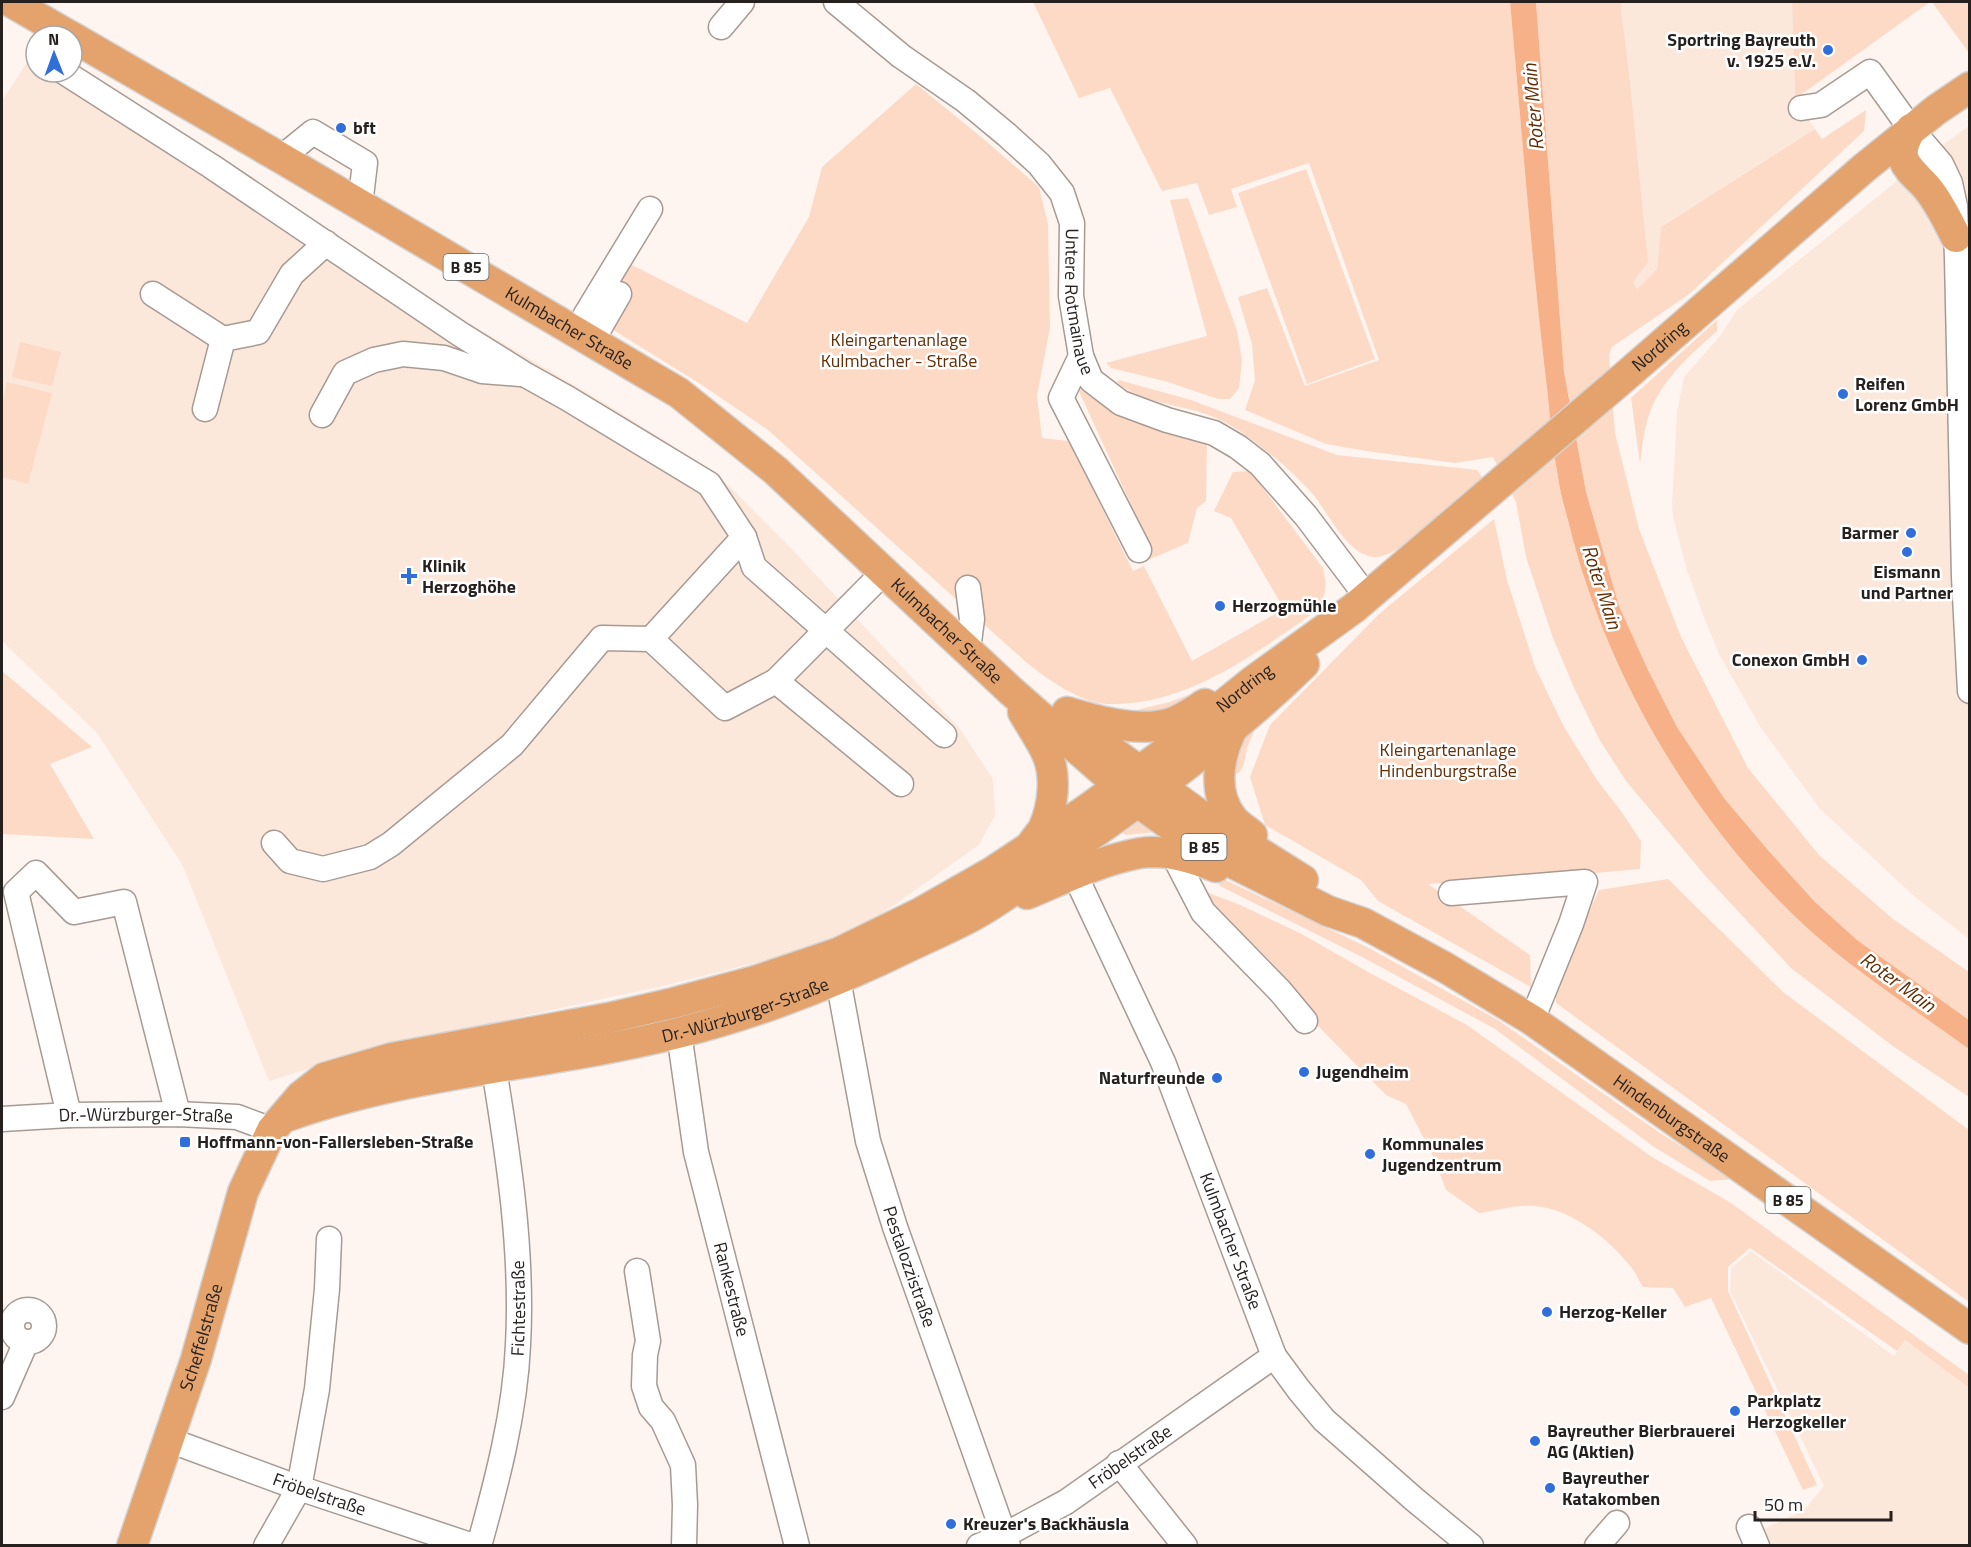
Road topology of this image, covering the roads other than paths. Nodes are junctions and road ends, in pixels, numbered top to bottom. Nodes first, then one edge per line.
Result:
1 (10, 2) edge
2 (742, 2) edge
3 (836, 2) edge
4 (2, 9) edge
5 (49, 24) edge
6 (721, 27) dead end
7 (84, 44) edge
8 (83, 84) edge
9 (1970, 87) edge
10 (1801, 108) dead end
11 (1911, 129) junction
12 (1904, 161) junction
13 (1864, 168) junction
14 (650, 209) dead end
15 (326, 243) junction
16 (1961, 251) edge
17 (153, 294) dead end
18 (619, 294) dead end
19 (588, 328) junction
20 (223, 339) junction
21 (1081, 356) junction
22 (524, 374) junction
23 (205, 409) dead end
24 (322, 415) dead end
25 (744, 537) junction
26 (1139, 550) dead end
27 (884, 572) junction
28 (968, 588) dead end
29 (1361, 603) junction
30 (825, 631) junction
31 (651, 639) junction
32 (968, 650) junction
33 (776, 681) junction
34 (1253, 681) junction
35 (1970, 691) edge
36 (1011, 692) junction
37 (1050, 707) junction
38 (1232, 729) junction
39 (944, 735) dead end
40 (901, 784) dead end
41 (1139, 786) junction
42 (274, 843) dead end
43 (1030, 846) junction
44 (1173, 854) junction
45 (1075, 875) junction
46 (1280, 877) junction
47 (1451, 892) dead end
48 (974, 915) junction
49 (838, 980) junction
50 (1532, 1020) junction
51 (1305, 1021) dead end
52 (679, 1033) junction
53 (494, 1069) junction
54 (178, 1114) junction
55 (69, 1115) junction
56 (2, 1119) edge
57 (278, 1124) junction
58 (329, 1239) dead end
59 (637, 1271) dead end
60 (1970, 1329) edge
61 (26, 1342) dead end
62 (1274, 1356) junction
63 (2, 1397) edge
64 (169, 1440) junction
65 (1119, 1463) junction
66 (299, 1488) junction
67 (1617, 1523) dead end
68 (1006, 1541) edge
69 (132, 1545) edge
70 (266, 1545) edge
71 (473, 1545) edge
72 (479, 1545) edge
73 (684, 1545) edge
74 (797, 1545) edge
75 (979, 1545) edge
76 (1185, 1545) edge
77 (1471, 1545) edge
78 (1597, 1545) edge

1 - 4 street
1 - 5 main road, Kulmbacher Straße / B 85
2 - 6 street
3 - 21 street, Untere Rotmainaue
7 - 19 main road, Kulmbacher Straße / B 85
8 - 15 street
9 - 11 main road, Nordring
10 - 11 street
11 - 12 main road
11 - 13 main road, Nordring
11 - 16 street
12 - 13 main road
12 - 16 main road
13 - 29 main road, Nordring
14 - 19 street
15 - 20 street
15 - 22 street
16 - 35 street
17 - 20 street
18 - 19 street
19 - 27 main road, Kulmbacher Straße / B 85
20 - 23 street
21 - 26 street
21 - 29 street, Untere Rotmainaue
22 - 24 street
22 - 25 street
25 - 30 street
25 - 31 street
27 - 30 street
27 - 32 main road, Kulmbacher Straße / B 85
28 - 32 street
29 - 34 main road, Nordring
29 - 38 main road, Nordring
30 - 33 street
30 - 39 street
31 - 33 street
31 - 42 street
32 - 36 main road, Kulmbacher Straße / B 85
33 - 40 street
34 - 37 main road
34 - 41 main road, Nordring
36 - 37 main road, Kulmbacher Straße / B 85
36 - 41 main road, Kulmbacher Straße / B 85
36 - 43 main road
37 - 41 main road, Kulmbacher Straße / B 85
38 - 41 main road, Nordring
38 - 46 main road
41 - 43 main road, Dr.-Würzburger-Straße
41 - 46 main road, Hindenburgstraße / B 85
41 - 48 main road, Dr.-Würzburger-Straße
43 - 57 main road, Dr.-Würzburger-Straße
44 - 45 main road
44 - 46 main road
44 - 51 street
45 - 48 main road
45 - 62 street, Kulmbacher Straße
46 - 50 main road, Hindenburgstraße / B 85
47 - 50 street
48 - 49 main road, Dr.-Würzburger-Straße
49 - 52 main road, Dr.-Würzburger-Straße
49 - 68 street, Pestalozzistraße
50 - 60 main road, Hindenburgstraße / B 85
52 - 53 main road, Dr.-Würzburger-Straße
52 - 74 street, Rankestraße
53 - 57 main road, Dr.-Würzburger-Straße
53 - 72 street, Fichtestraße
54 - 55 street, Dr.-Würzburger-Straße
54 - 55 street
54 - 57 street, Dr.-Würzburger-Straße
55 - 56 street, Dr.-Würzburger-Straße
57 - 64 main road, Scheffelstraße
58 - 66 street
59 - 73 street
61 - 63 street
62 - 65 street, Fröbelstraße
62 - 77 street, Kulmbacher Straße
64 - 66 street, Fröbelstraße
64 - 69 main road, Scheffelstraße
65 - 68 street, Fröbelstraße
65 - 76 street
66 - 70 street
66 - 71 street, Fröbelstraße
67 - 78 street
68 - 75 street, Fröbelstraße

